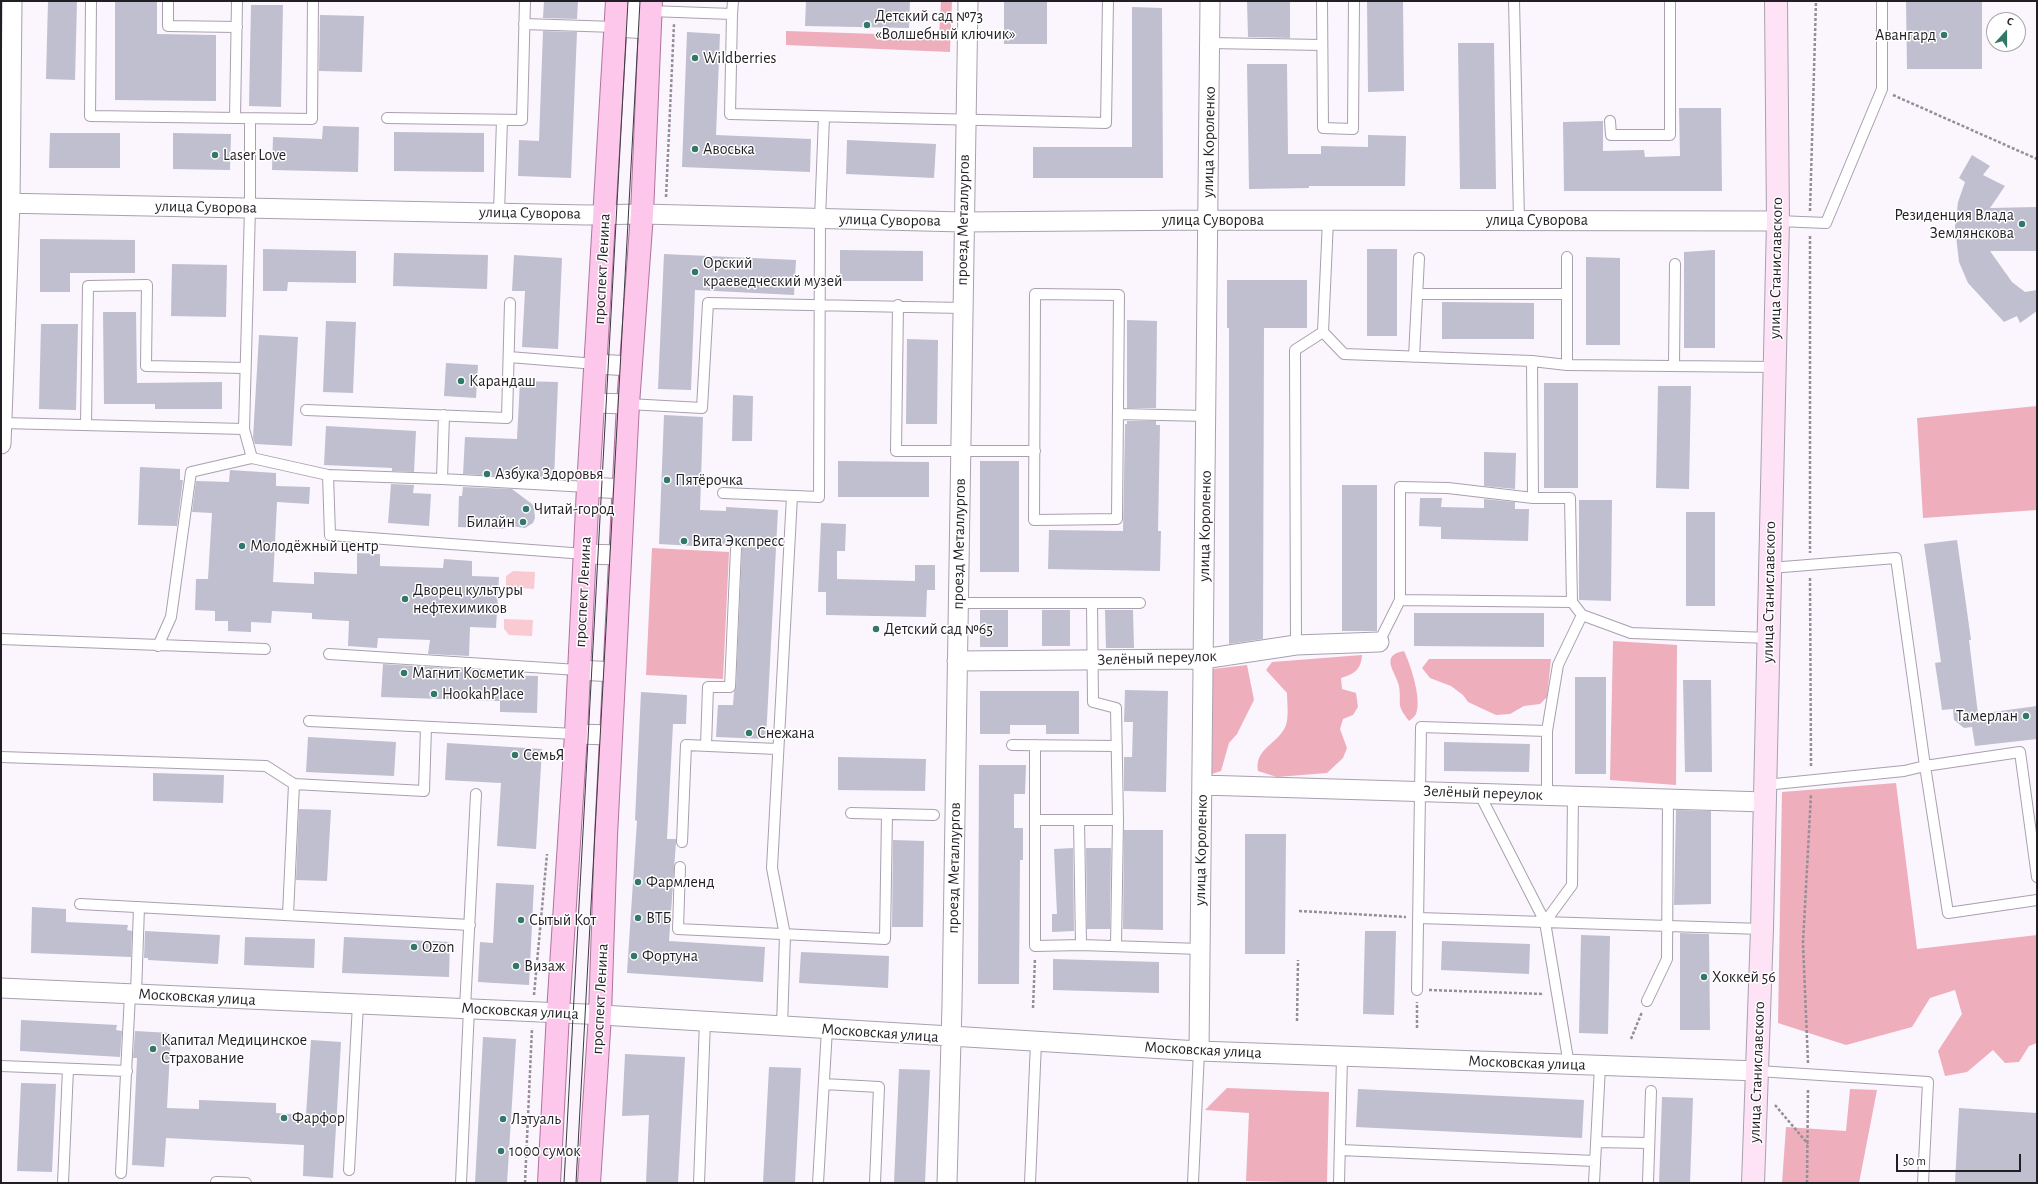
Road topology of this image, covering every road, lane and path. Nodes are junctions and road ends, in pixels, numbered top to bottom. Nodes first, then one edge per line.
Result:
1 (12, 1) edge
2 (91, 1) edge
3 (168, 1) edge
4 (237, 1) edge
5 (313, 1) edge
6 (525, 1) edge
7 (733, 1) edge
8 (968, 1) edge
9 (1108, 1) edge
10 (1210, 1) edge
11 (1322, 1) edge
12 (1354, 1) edge
13 (1514, 1) edge
14 (1670, 1) edge
15 (1776, 1) edge
16 (1816, 1) edge
17 (1882, 1) edge
18 (616, 12) edge
19 (674, 12) junction
20 (650, 14) edge
21 (732, 14) junction
22 (524, 24) junction
23 (237, 27) junction
24 (1210, 43) junction
25 (1322, 45) junction
26 (1882, 90) junction
27 (6, 94) edge
28 (824, 117) junction
29 (235, 118) junction
30 (387, 118) dead end
31 (250, 119) junction
32 (502, 120) junction
33 (965, 121) junction
34 (1610, 121) dead end
35 (2037, 159) edge
36 (5, 203) edge
37 (250, 208) junction
38 (499, 213) junction
39 (605, 214) junction
40 (642, 214) junction
41 (665, 215) junction
42 (820, 219) junction
43 (1207, 220) junction
44 (1328, 220) junction
45 (1519, 220) junction
46 (1778, 221) junction
47 (963, 222) junction
48 (1810, 222) junction
49 (1567, 257) dead end
50 (1419, 258) dead end
51 (1675, 264) dead end
52 (1416, 294) junction
53 (1567, 294) junction
54 (510, 303) dead end
55 (820, 305) junction
56 (898, 305) junction
57 (4, 308) edge
58 (962, 308) junction
59 (1323, 332) junction
60 (1414, 357) junction
61 (508, 358) junction
62 (1532, 361) junction
63 (596, 364) junction
64 (1567, 365) junction
65 (631, 366) junction
66 (1674, 366) junction
67 (1775, 366) junction
68 (245, 368) junction
69 (594, 403) junction
70 (628, 404) junction
71 (306, 410) dead end
72 (1118, 414) junction
73 (444, 415) junction
74 (1206, 416) junction
75 (2, 424) edge
76 (86, 425) junction
77 (244, 429) junction
78 (1, 444) edge
79 (960, 450) junction
80 (1035, 451) junction
81 (252, 458) junction
82 (328, 476) junction
83 (442, 479) junction
84 (588, 487) junction
85 (624, 489) junction
86 (723, 493) dead end
87 (792, 496) junction
88 (1533, 498) junction
89 (736, 549) dead end
90 (585, 554) junction
91 (620, 555) junction
92 (1810, 565) junction
93 (1770, 568) junction
94 (1400, 600) junction
95 (1572, 602) junction
96 (958, 603) junction
97 (1092, 603) junction
98 (1140, 603) dead end
99 (1582, 615) junction
100 (1768, 638) junction
101 (1, 639) edge
102 (1379, 642) joint
103 (1296, 645) junction
104 (158, 646) junction
105 (265, 650) dead end
106 (329, 654) dead end
107 (1203, 659) junction
108 (1093, 660) junction
109 (957, 661) junction
110 (578, 670) junction
111 (615, 672) junction
112 (308, 721) dead end
113 (426, 727) junction
114 (1547, 731) junction
115 (576, 734) junction
116 (612, 735) junction
117 (1012, 745) dead end
118 (1035, 745) junction
119 (706, 746) junction
120 (1117, 746) junction
121 (777, 749) junction
122 (1, 757) edge
123 (1925, 766) junction
124 (1811, 780) junction
125 (294, 784) junction
126 (1202, 785) junction
127 (1419, 791) junction
128 (1479, 793) junction
129 (1765, 793) junction
130 (476, 794) dead end
131 (1547, 795) junction
132 (1573, 796) junction
133 (1668, 799) junction
134 (851, 813) dead end
135 (887, 814) junction
136 (934, 815) dead end
137 (1036, 820) junction
138 (1079, 820) junction
139 (1118, 820) junction
140 (682, 842) dead end
141 (680, 867) dead end
142 (2037, 877) edge
143 (2037, 900) edge
144 (80, 904) dead end
145 (139, 907) junction
146 (1298, 910) dead end
147 (288, 915) junction
148 (1419, 918) junction
149 (1545, 922) junction
150 (470, 925) junction
151 (1668, 926) junction
152 (1762, 929) junction
153 (785, 935) junction
154 (1082, 945) junction
155 (1035, 946) junction
156 (1116, 946) junction
157 (1200, 949) junction
158 (1298, 960) dead end
159 (1, 988) edge
160 (1418, 990) junction
161 (133, 994) junction
162 (1558, 994) junction
163 (1647, 1001) joint
164 (358, 1004) junction
165 (1033, 1008) dead end
166 (467, 1009) junction
167 (558, 1013) junction
168 (600, 1015) junction
169 (706, 1021) junction
170 (1297, 1021) dead end
171 (782, 1026) junction
172 (1417, 1028) dead end
173 (827, 1029) junction
174 (951, 1037) junction
175 (1631, 1038) dead end
176 (1036, 1042) junction
177 (1199, 1051) junction
178 (1342, 1056) junction
179 (1569, 1065) junction
180 (1, 1066) edge
181 (1600, 1066) junction
182 (68, 1069) junction
183 (127, 1071) junction
184 (1758, 1071) junction
185 (1808, 1074) junction
186 (824, 1084) junction
187 (1651, 1091) dead end
188 (1773, 1103) dead end
189 (1596, 1142) junction
190 (1649, 1143) junction
191 (1808, 1145) junction
192 (1340, 1150) junction
193 (1595, 1161) junction
194 (349, 1170) dead end
195 (121, 1173) dead end
196 (216, 1182) dead end
197 (63, 1183) edge
198 (246, 1183) edge
199 (461, 1183) edge
200 (550, 1183) edge
201 (589, 1183) edge
202 (699, 1183) edge
203 (818, 1183) edge
204 (874, 1183) edge
205 (947, 1183) edge
206 (1030, 1183) edge
207 (1193, 1183) edge
208 (1339, 1183) edge
209 (1594, 1183) edge
210 (1648, 1183) edge
211 (1753, 1183) edge
212 (1807, 1183) edge
213 (1922, 1183) edge

1 - 27 street
2 - 29 lane
3 - 23 lane
4 - 23 lane
5 - 31 lane
6 - 22 lane
7 - 21 lane
8 - 33 street, проезд Металлургов
9 - 33 lane
10 - 24 street, улица Короленко
11 - 25 lane
12 - 25 lane
13 - 45 lane
14 - 34 lane
15 - 46 main road, улица Станиславского
16 - 48 path
17 - 26 lane
18 - 20 street
18 - 22 lane
18 - 39 main road, проспект Ленина
19 - 20 lane
19 - 21 lane
19 - 41 path
20 - 40 main road, проспект Ленина
21 - 28 lane
22 - 32 lane
23 - 29 lane
24 - 25 lane
24 - 43 street, улица Короленко
26 - 35 path
26 - 48 lane
27 - 36 street
28 - 33 lane
28 - 42 lane
29 - 31 lane
30 - 32 lane
31 - 37 lane
32 - 38 lane
33 - 47 street, проезд Металлургов
36 - 37 street, улица Суворова
36 - 57 street
37 - 38 street, улица Суворова
37 - 68 lane
38 - 39 street, улица Суворова
39 - 40 street, улица Суворова
39 - 63 main road, проспект Ленина
40 - 41 street, улица Суворова
40 - 65 main road, проспект Ленина
41 - 42 street, улица Суворова
42 - 47 street, улица Суворова
42 - 55 lane
43 - 44 street, улица Суворова
43 - 47 street, улица Суворова
43 - 74 street, улица Короленко
44 - 45 street, улица Суворова
44 - 59 lane
45 - 46 street, улица Суворова
46 - 48 lane
46 - 67 main road, улица Станиславского
47 - 58 street, проезд Металлургов
48 - 92 path
49 - 53 lane
50 - 52 lane
51 - 66 lane
52 - 53 lane
52 - 60 lane
53 - 64 lane
54 - 61 lane
55 - 56 lane
55 - 70 lane
55 - 87 lane
56 - 58 lane
56 - 79 lane
57 - 75 street
58 - 79 street, проезд Металлургов
59 - 60 lane
59 - 103 lane
60 - 62 lane
61 - 63 lane
61 - 73 lane
62 - 64 lane
62 - 88 lane
63 - 65 street
63 - 69 main road, проспект Ленина
64 - 66 lane
65 - 70 main road, проспект Ленина
66 - 67 lane
67 - 93 main road, улица Станиславского
68 - 76 lane
68 - 77 lane
69 - 70 street
69 - 84 main road, проспект Ленина
70 - 85 main road, проспект Ленина
71 - 73 lane
72 - 74 lane
72 - 80 lane
72 - 80 lane
73 - 83 lane
74 - 107 street, улица Короленко
75 - 76 lane
75 - 78 street
76 - 77 lane
77 - 81 lane
79 - 80 lane
79 - 96 street, проезд Металлургов
81 - 82 lane
81 - 104 lane
82 - 83 lane
82 - 90 lane
83 - 84 lane
84 - 85 street
84 - 90 main road, проспект Ленина
85 - 91 main road, проспект Ленина
86 - 87 lane
87 - 121 lane
88 - 94 lane
88 - 95 lane
89 - 119 lane
90 - 91 street
90 - 110 main road, проспект Ленина
91 - 111 main road, проспект Ленина
92 - 93 lane
92 - 123 lane
92 - 124 path
93 - 100 main road, улица Станиславского
94 - 95 lane
94 - 102 lane
95 - 99 lane
96 - 97 lane
96 - 109 street, проезд Металлургов
97 - 98 lane
97 - 108 lane
99 - 100 lane
99 - 114 lane
100 - 129 main road, улица Станиславского
101 - 104 lane
102 - 103 street, Зелёный переулок
103 - 107 street, Зелёный переулок
104 - 105 lane
106 - 110 lane
107 - 108 street, Зелёный переулок
107 - 126 street, улица Короленко
108 - 109 street, Зелёный переулок
108 - 120 lane
109 - 174 street, проезд Металлургов
110 - 111 street
110 - 115 main road, проспект Ленина
111 - 116 main road, проспект Ленина
112 - 113 lane
113 - 115 lane
113 - 125 lane
114 - 127 lane
114 - 131 lane
115 - 116 street
115 - 167 main road, проспект Ленина
116 - 168 main road, проспект Ленина
117 - 118 lane
118 - 120 lane
118 - 137 lane
119 - 121 lane
119 - 140 lane
120 - 139 lane
121 - 153 lane
122 - 125 lane
123 - 124 lane
123 - 142 lane
123 - 143 lane
124 - 129 lane
124 - 185 path
125 - 147 lane
126 - 127 street, Зелёный переулок
126 - 157 street, улица Короленко
127 - 128 street, Зелёный переулок
127 - 148 lane
128 - 131 street, Зелёный переулок
128 - 149 lane
129 - 133 street, Зелёный переулок
129 - 152 main road, улица Станиславского
130 - 150 lane
131 - 132 street, Зелёный переулок
132 - 133 street, Зелёный переулок
132 - 149 lane
133 - 151 lane
134 - 135 lane
135 - 136 lane
135 - 153 lane
137 - 138 lane
137 - 155 lane
138 - 139 lane
138 - 154 lane
139 - 156 lane
141 - 153 lane
144 - 145 lane
145 - 147 lane
145 - 161 lane
146 - 148 path
147 - 150 lane
148 - 149 lane
148 - 160 lane
149 - 151 lane
149 - 162 lane
150 - 166 lane
151 - 152 lane
151 - 163 lane
152 - 184 main road, улица Станиславского
153 - 171 lane
154 - 155 lane
154 - 156 lane
155 - 165 path
156 - 157 lane
157 - 177 street, улица Короленко
158 - 170 path
159 - 161 street, Московская улица
160 - 162 path
160 - 172 path
161 - 164 street, Московская улица
161 - 183 lane
162 - 179 lane
163 - 175 path
164 - 166 street, Московская улица
164 - 194 lane
166 - 167 street, Московская улица
166 - 199 lane
167 - 168 street, Московская улица
167 - 200 main road, проспект Ленина
168 - 169 street, Московская улица
168 - 201 main road, проспект Ленина
169 - 171 street, Московская улица
169 - 202 lane
171 - 173 street, Московская улица
173 - 174 street, Московская улица
173 - 186 lane
174 - 176 street, Московская улица
174 - 205 street, проезд Металлургов
176 - 177 street, Московская улица
176 - 206 lane
177 - 178 street, Московская улица
177 - 207 lane
178 - 179 street, Московская улица
178 - 192 lane
179 - 181 street, Московская улица
180 - 182 lane
181 - 184 street, Московская улица
181 - 189 lane
182 - 183 lane
182 - 197 lane
183 - 195 lane
184 - 185 lane
184 - 211 main road, улица Станиславского
185 - 191 path
185 - 213 lane
186 - 203 lane
186 - 204 lane
187 - 190 lane
188 - 191 path
189 - 190 lane
189 - 193 lane
190 - 210 lane
191 - 212 path
192 - 193 lane
192 - 208 lane
193 - 209 lane
196 - 198 lane

